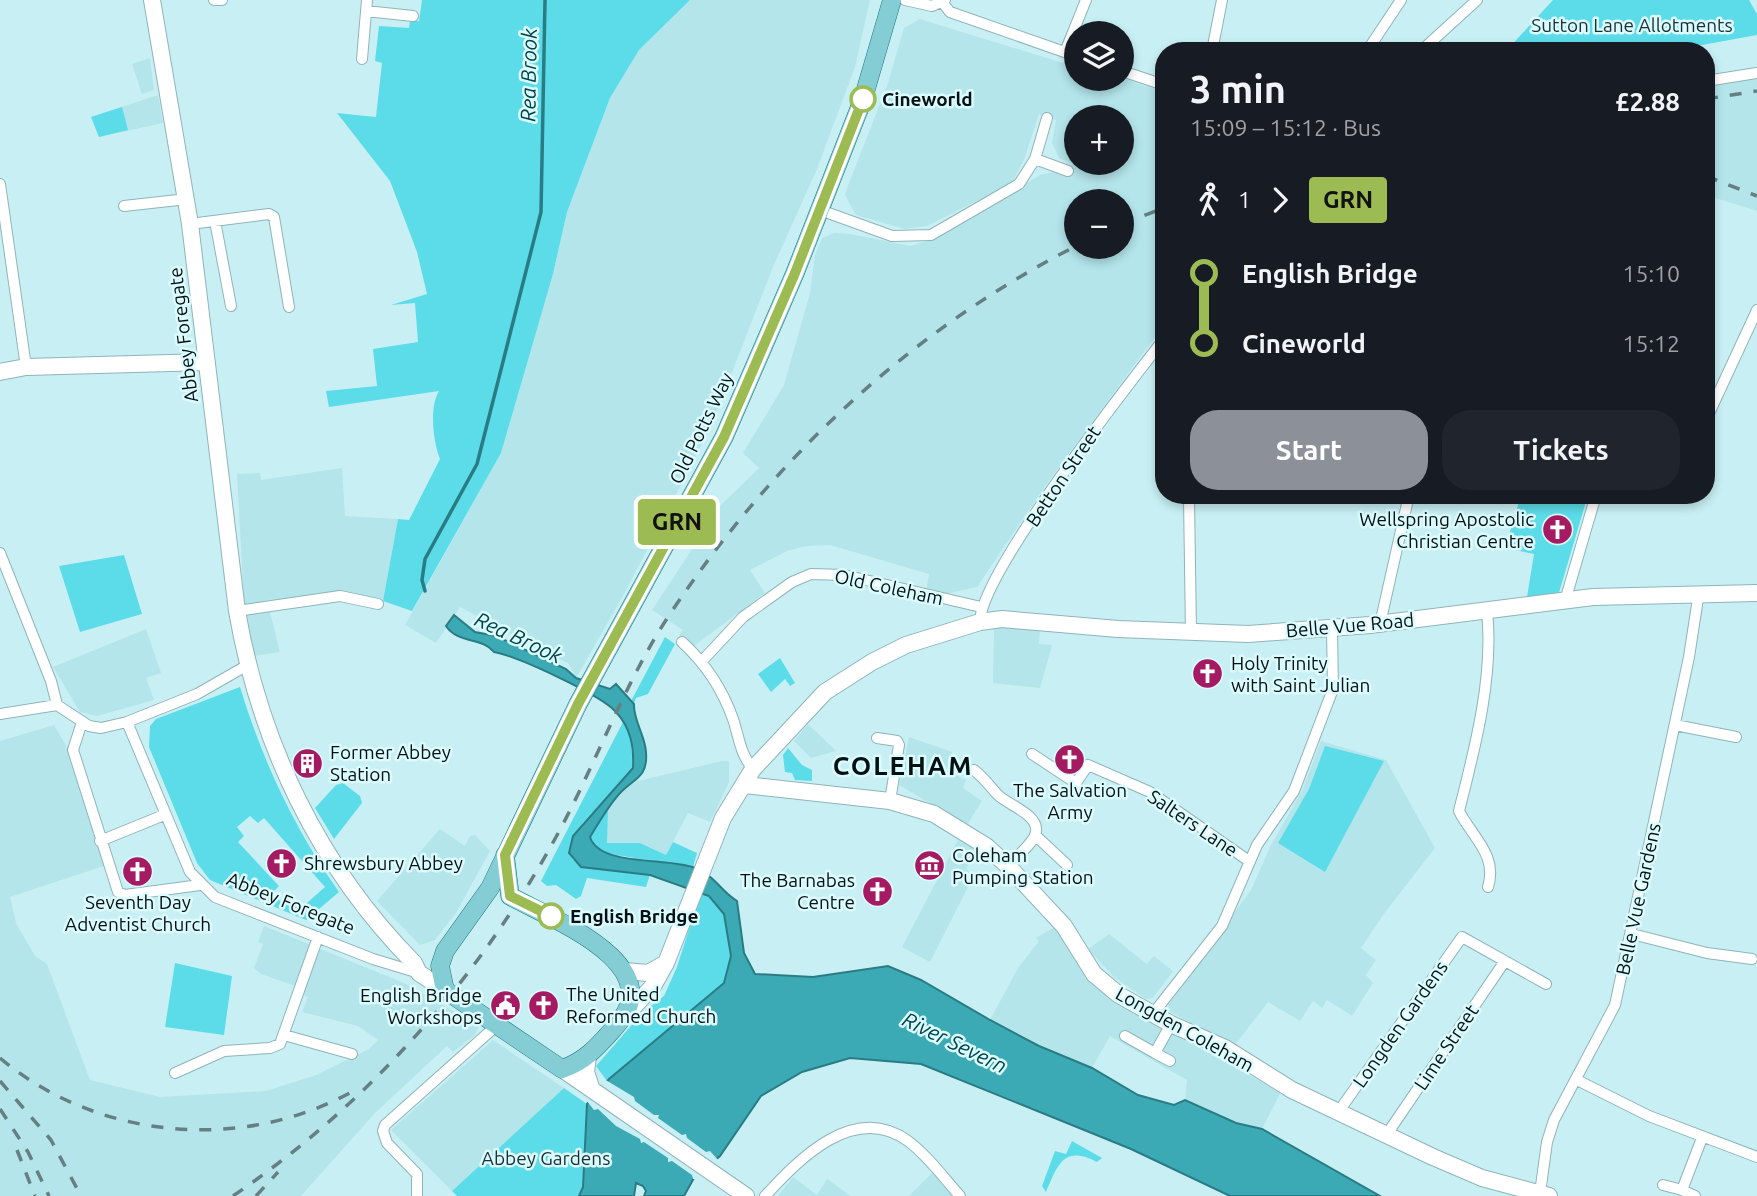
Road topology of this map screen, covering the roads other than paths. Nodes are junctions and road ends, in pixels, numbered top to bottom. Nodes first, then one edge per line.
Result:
1 (152, 0) edge
2 (215, 0) edge
3 (222, 0) edge
4 (892, 0) edge
5 (905, 0) edge
6 (1086, 0) edge
7 (1222, 0) edge
8 (1401, 0) edge
9 (1477, 0) edge
10 (943, 1) edge
11 (366, 5) edge
12 (413, 16) dead end
13 (1080, 21) edge
14 (1214, 42) edge
15 (1373, 42) edge
16 (1431, 42) edge
17 (1064, 52) edge
18 (362, 59) dead end
19 (1757, 73) edge
20 (1134, 75) edge
21 (1715, 80) edge
22 (1155, 82) edge
23 (1047, 118) dead end
24 (1035, 159) junction
25 (1064, 170) edge
26 (0, 184) edge
27 (187, 199) junction
28 (124, 206) dead end
29 (820, 210) junction
30 (215, 221) junction
31 (190, 224) junction
32 (231, 306) dead end
33 (289, 307) dead end
34 (1757, 310) edge
35 (1155, 358) edge
36 (206, 362) junction
37 (26, 367) junction
38 (0, 372) edge
39 (1715, 401) edge
40 (1189, 504) edge
41 (1407, 504) edge
42 (1593, 504) edge
43 (0, 553) edge
44 (1699, 592) junction
45 (1757, 593) edge
46 (1565, 601) junction
47 (378, 604) dead end
48 (237, 611) junction
49 (977, 611) junction
50 (1487, 611) junction
51 (1380, 624) junction
52 (1332, 629) junction
53 (1191, 632) junction
54 (682, 642) dead end
55 (702, 661) junction
56 (246, 666) junction
57 (57, 705) junction
58 (0, 714) edge
59 (82, 722) junction
60 (127, 722) junction
61 (1675, 725) junction
62 (1736, 737) dead end
63 (877, 738) dead end
64 (1032, 754) dead end
65 (753, 769) junction
66 (974, 771) dead end
67 (745, 785) junction
68 (890, 801) junction
69 (164, 815) junction
70 (1035, 835) junction
71 (100, 841) junction
72 (1249, 861) junction
73 (1067, 864) dead end
74 (1008, 866) junction
75 (200, 885) junction
76 (1488, 887) dead end
77 (499, 889) junction
78 (1632, 934) junction
79 (318, 937) junction
80 (445, 951) junction
81 (1752, 959) dead end
82 (1505, 961) junction
83 (666, 963) junction
84 (416, 968) junction
85 (625, 971) junction
86 (1546, 984) dead end
87 (445, 990) junction
88 (627, 1014) junction
89 (1152, 1015) junction
90 (1171, 1024) junction
91 (496, 1026) junction
92 (284, 1035) junction
93 (1125, 1036) dead end
94 (1155, 1053) junction
95 (352, 1054) dead end
96 (588, 1057) junction
97 (1170, 1061) dead end
98 (562, 1069) junction
99 (175, 1073) dead end
100 (1577, 1080) junction
101 (592, 1088) junction
102 (1339, 1111) junction
103 (1387, 1134) junction
104 (1702, 1138) junction
105 (1757, 1157) edge
106 (1663, 1185) dead end
107 (1682, 1190) junction
108 (743, 1194) edge
109 (1545, 1195) edge
110 (417, 1196) edge
111 (765, 1196) edge
112 (960, 1196) edge
113 (1695, 1196) edge

1 - 27 street, Abbey Foregate
2 - 3 street
4 - 29 main road, Old Potts Way
5 - 10 street
6 - 13 street
7 - 14 street
8 - 15 street
9 - 16 street
10 - 17 street
11 - 12 street
11 - 18 street
19 - 21 street
20 - 22 street
23 - 24 street
24 - 25 street
24 - 29 street
26 - 37 street
27 - 28 street
27 - 31 street, Abbey Foregate
29 - 77 main road, Old Potts Way
30 - 31 street
30 - 32 street
30 - 33 street
31 - 36 street, Abbey Foregate
34 - 39 street
35 - 49 street, Betton Street
36 - 37 street
36 - 48 street, Abbey Foregate
37 - 38 street
40 - 53 street
41 - 51 street
42 - 46 street
43 - 57 street
44 - 45 street, Belle Vue Road
44 - 46 street, Belle Vue Road
44 - 61 street, Belle Vue Gardens
46 - 50 street, Belle Vue Road
47 - 48 street
48 - 56 street, Abbey Foregate
49 - 53 street, Belle Vue Road
49 - 55 street, Old Coleham
49 - 65 street, Belle Vue Road
50 - 51 street, Belle Vue Road
50 - 76 street
51 - 52 street, Belle Vue Road
52 - 53 street, Belle Vue Road
52 - 72 street
54 - 55 street
55 - 65 street
56 - 60 street
56 - 84 street, Abbey Foregate
57 - 58 street
57 - 59 street
59 - 60 street
59 - 71 street
60 - 69 street, Abbey Foregate
61 - 62 street
61 - 78 street, Belle Vue Gardens
63 - 68 street
64 - 72 street, Salters Lane
65 - 67 street, Belle Vue Road
66 - 70 street
67 - 68 street, Longden Coleham
67 - 83 street, Belle Vue Road
68 - 74 street, Longden Coleham
69 - 71 street
69 - 75 street, Abbey Foregate
70 - 73 street
70 - 74 street
71 - 75 street
72 - 89 street
74 - 89 street, Longden Coleham
75 - 79 street, Abbey Foregate
77 - 80 main road
77 - 85 main road
78 - 81 street
78 - 100 street, Belle Vue Gardens
79 - 84 street, Abbey Foregate
79 - 92 street
80 - 84 street
80 - 87 main road
82 - 86 street
82 - 102 street, Longden Gardens
82 - 103 street, Lime Street
83 - 85 street
83 - 88 street, Belle Vue Road
84 - 87 street, Abbey Foregate
85 - 88 main road
87 - 91 main road, Abbey Foregate
88 - 96 main road
89 - 90 street, Longden Coleham
90 - 94 street
90 - 102 street, Longden Coleham
91 - 98 main road, Abbey Foregate
91 - 110 street
92 - 95 street
92 - 99 street
93 - 94 street
94 - 97 street
96 - 98 main road
96 - 101 street
98 - 101 street, Abbey Foregate
100 - 104 street
100 - 109 street, Belle Vue Gardens
101 - 108 street
102 - 103 street, Longden Coleham
103 - 109 street, Longden Coleham
104 - 105 street
104 - 107 street
106 - 107 street
107 - 113 street
111 - 112 street

